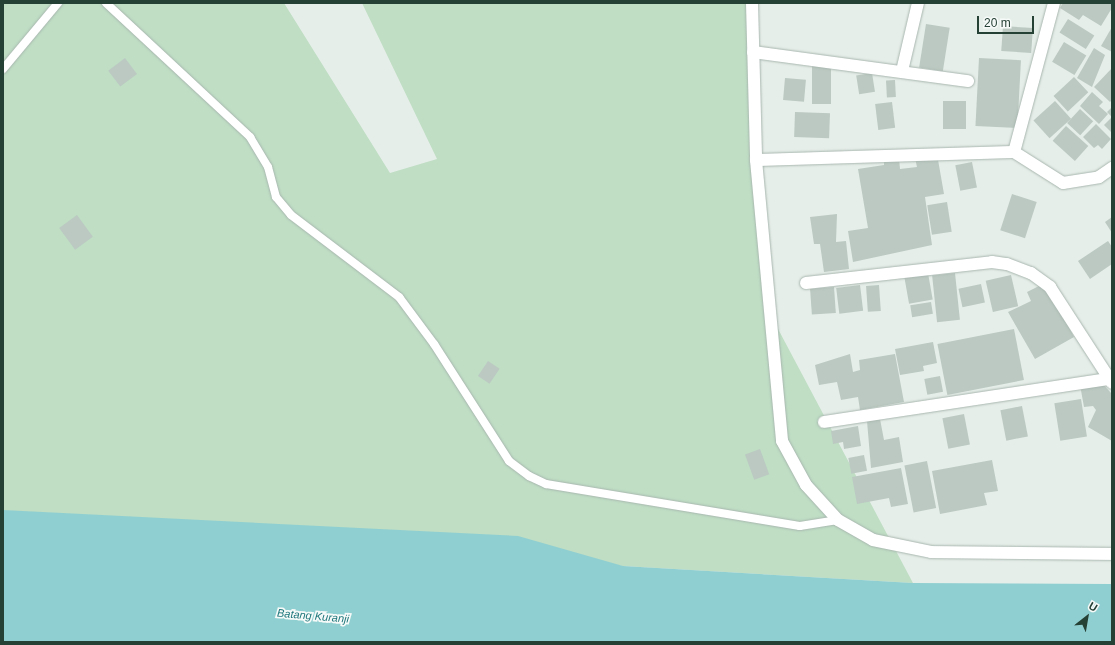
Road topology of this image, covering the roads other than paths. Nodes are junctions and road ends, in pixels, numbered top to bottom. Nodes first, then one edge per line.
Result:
1 (58, 3) edge
2 (106, 3) edge
3 (752, 3) edge
4 (918, 3) edge
5 (1054, 3) edge
6 (753, 52) junction
7 (3, 69) edge
8 (902, 71) junction
9 (968, 81) dead end
10 (1014, 152) junction
11 (756, 160) junction
12 (1112, 168) edge
13 (806, 283) dead end
14 (1110, 381) edge
15 (824, 422) dead end
16 (838, 520) junction
17 (1112, 554) edge

1 - 7 lane
2 - 16 lane
3 - 6 street
4 - 8 street
5 - 10 street
6 - 8 street
6 - 11 street
8 - 9 street
10 - 11 street
10 - 12 street
11 - 16 street
13 - 14 street
14 - 15 street
16 - 17 street

